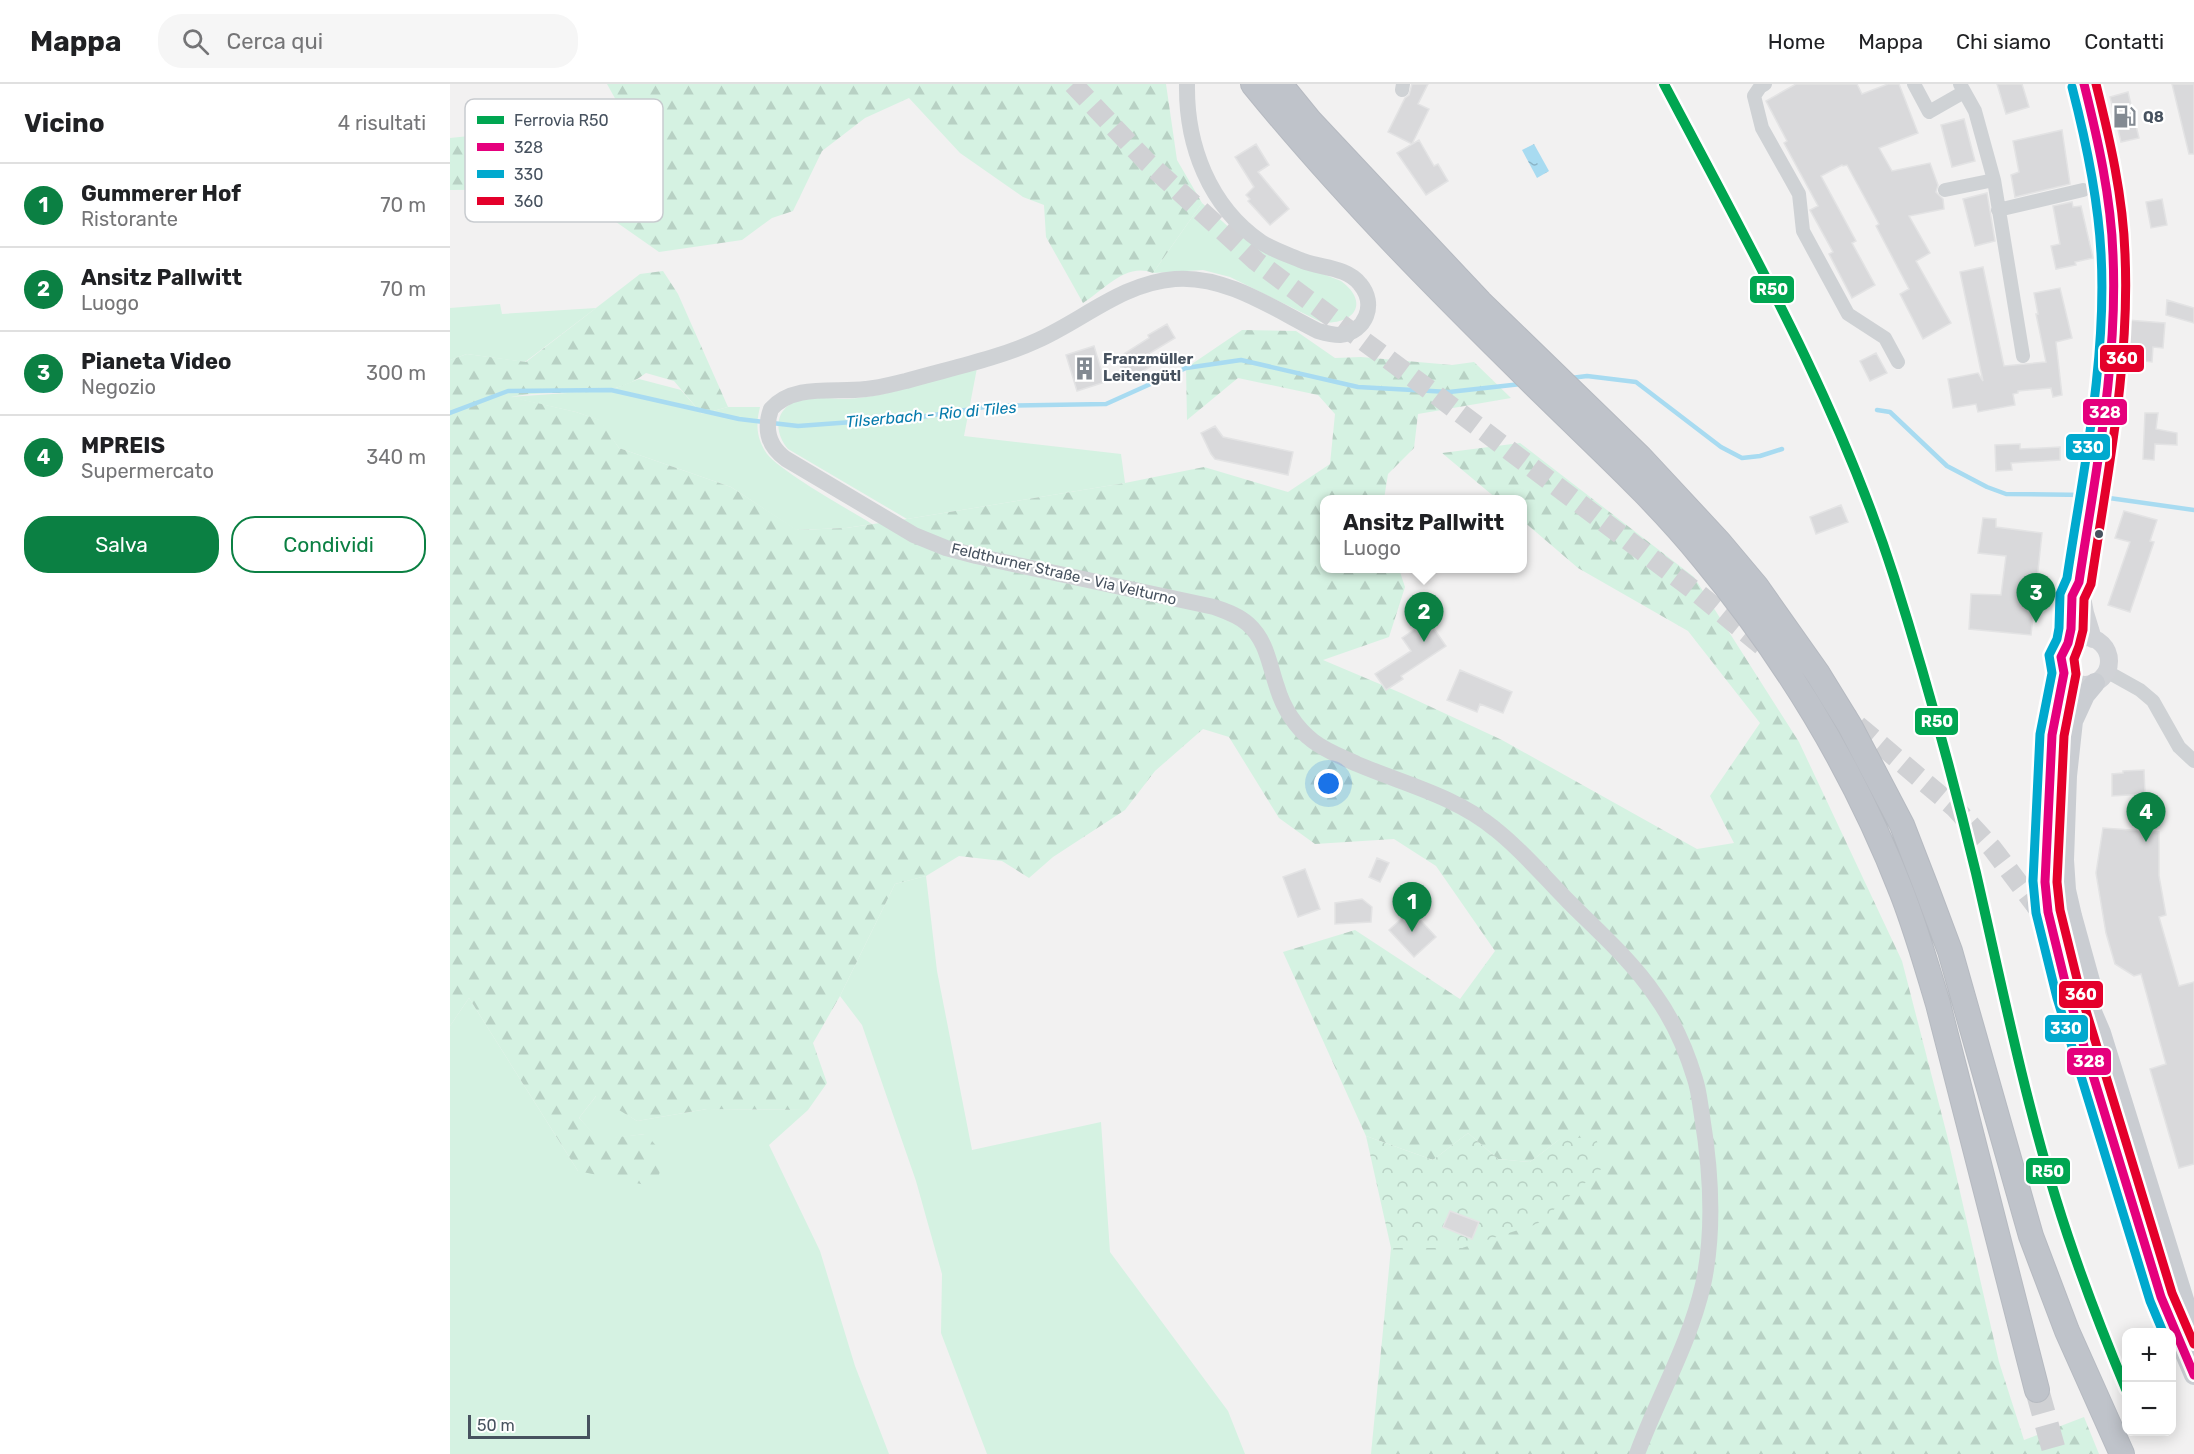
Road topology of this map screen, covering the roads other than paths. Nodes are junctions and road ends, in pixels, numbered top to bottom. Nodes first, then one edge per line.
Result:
1 (1187, 84) edge
2 (1253, 84) edge
3 (1280, 84) edge
4 (1765, 84) edge
5 (1914, 84) edge
6 (2084, 84) edge
7 (1962, 88) edge
8 (1994, 180) junction
9 (1945, 190) dead end
10 (2083, 190) dead end
11 (1998, 210) junction
12 (2023, 356) dead end
13 (1898, 362) dead end
14 (2079, 582) junction
15 (2093, 639) junction
16 (2068, 644) junction
17 (2064, 673) junction
18 (2101, 677) junction
19 (2194, 761) edge
20 (2045, 882) tunnel mouth
21 (2036, 906) tunnel mouth
22 (2101, 1033) junction
23 (2089, 1063) tunnel mouth
24 (2194, 1332) edge
25 (2194, 1375) edge
26 (2037, 1390) tunnel mouth
27 (1637, 1454) edge
28 (2122, 1454) edge

1 - 27 street, Feldthurner Straße - Via Velturno
2 - 26 highway
3 - 28 highway
4 - 13 street
5 - 7 street
6 - 14 main road
7 - 8 street
8 - 9 street
8 - 11 street
10 - 11 street
11 - 12 street
14 - 15 main road
14 - 16 main road
15 - 16 main road
15 - 18 main road
16 - 17 main road
17 - 18 main road
17 - 20 main road
18 - 19 street
18 - 22 main road
21 - 22 main road
22 - 24 main road
23 - 25 main road

